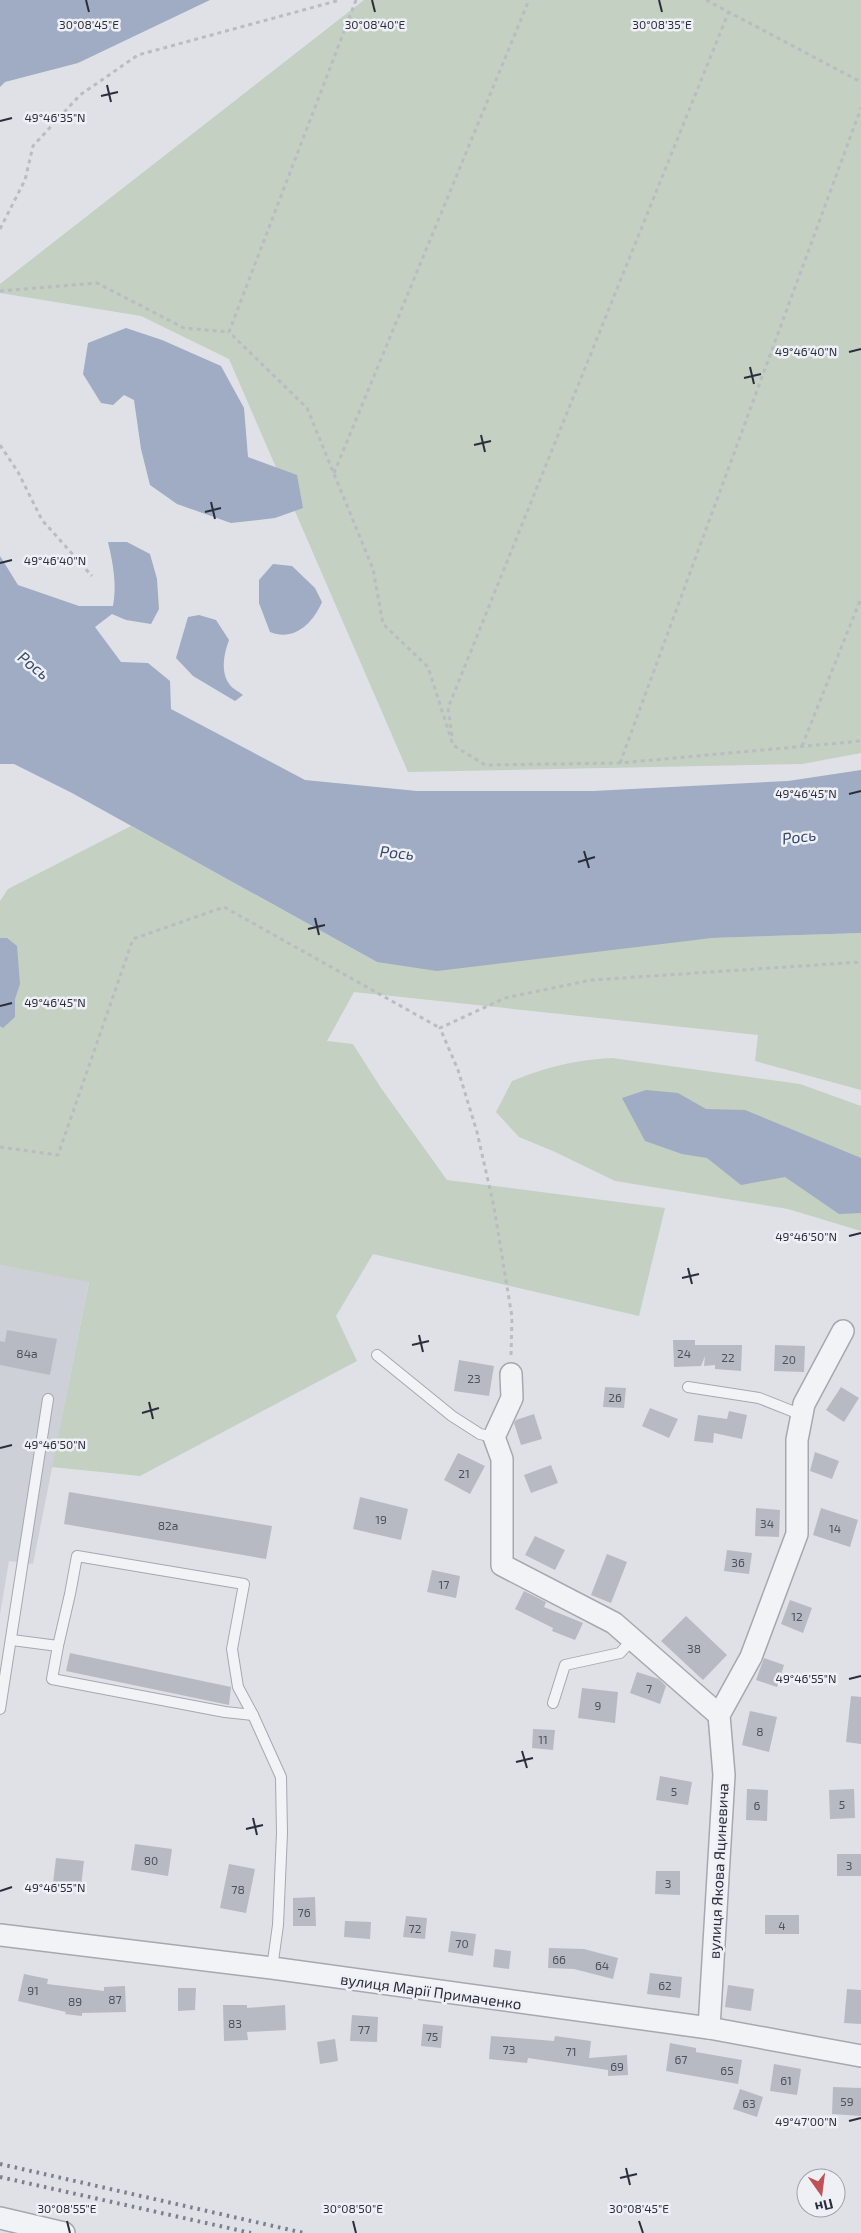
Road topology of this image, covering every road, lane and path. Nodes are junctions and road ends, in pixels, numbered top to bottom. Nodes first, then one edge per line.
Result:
1 (340, 0) edge
2 (356, 0) edge
3 (529, 0) edge
4 (706, 0) edge
5 (729, 11) junction
6 (861, 82) edge
7 (861, 108) edge
8 (0, 229) edge
9 (0, 290) edge
10 (228, 332) junction
11 (0, 445) edge
12 (334, 474) junction
13 (92, 576) dead end
14 (861, 598) edge
15 (861, 741) edge
16 (453, 746) junction
17 (802, 746) junction
18 (620, 764) junction
19 (861, 962) edge
20 (440, 1028) junction
21 (0, 1147) edge
22 (843, 1332) dead end
23 (377, 1356) dead end
24 (511, 1374) joint
25 (688, 1387) dead end
26 (48, 1399) dead end
27 (802, 1415) junction
28 (494, 1437) junction
29 (633, 1639) junction
30 (12, 1640) junction
31 (58, 1646) junction
32 (553, 1704) dead end
33 (0, 1709) edge
34 (253, 1715) junction
35 (719, 1715) junction
36 (0, 1935) edge
37 (272, 1968) junction
38 (709, 2028) junction
39 (861, 2056) edge
40 (0, 2218) edge
41 (64, 2233) edge

1 - 8 path
2 - 10 path
3 - 12 path
4 - 5 path
5 - 6 path
5 - 16 path
7 - 18 path
9 - 10 path
10 - 12 path
11 - 13 path
12 - 16 path
14 - 17 path
15 - 17 path
16 - 18 path
17 - 18 path
19 - 20 path
20 - 21 path
20 - 24 path
22 - 27 street
23 - 28 lane
24 - 28 street
25 - 27 lane
26 - 30 lane
27 - 35 street
28 - 29 street
29 - 32 lane
29 - 35 street
30 - 31 lane
30 - 33 lane
31 - 34 lane
31 - 34 lane
34 - 37 lane
35 - 38 street, вулиця Якова Яциневича
36 - 37 street, вулиця Марії Примаченко
37 - 38 street, вулиця Марії Примаченко
38 - 39 street, вулиця Марії Примаченко
40 - 41 street

